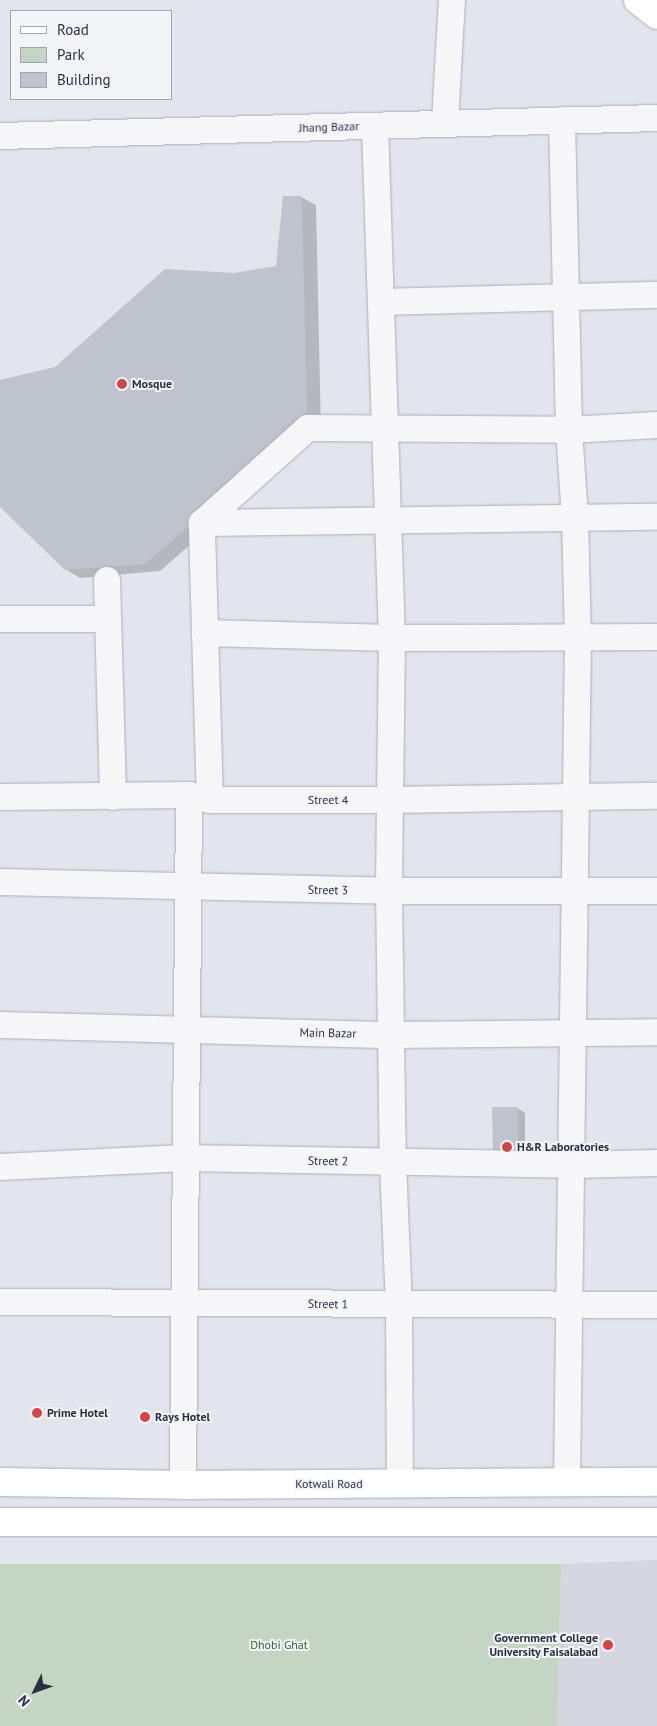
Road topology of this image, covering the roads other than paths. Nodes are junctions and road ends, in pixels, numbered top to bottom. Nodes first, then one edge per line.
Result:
1 (452, 0) edge
2 (638, 0) edge
3 (657, 15) edge
4 (657, 118) edge
5 (562, 120) junction
6 (445, 121) junction
7 (375, 126) junction
8 (0, 136) edge
9 (657, 295) edge
10 (565, 297) junction
11 (383, 302) junction
12 (657, 425) edge
13 (385, 430) junction
14 (569, 430) junction
15 (657, 517) edge
16 (575, 518) junction
17 (389, 522) junction
18 (202, 523) junction
19 (107, 580) dead end
20 (0, 619) edge
21 (108, 619) junction
22 (205, 633) junction
23 (657, 637) edge
24 (392, 638) junction
25 (578, 639) junction
26 (575, 795) junction
27 (657, 796) edge
28 (0, 797) edge
29 (113, 797) junction
30 (200, 798) junction
31 (391, 800) junction
32 (0, 882) edge
33 (188, 888) junction
34 (389, 891) junction
35 (574, 891) junction
36 (657, 891) edge
37 (0, 1024) edge
38 (186, 1029) junction
39 (657, 1032) edge
40 (391, 1034) junction
41 (574, 1035) junction
42 (185, 1158) junction
43 (393, 1163) junction
44 (657, 1163) edge
45 (572, 1165) junction
46 (0, 1167) edge
47 (0, 1302) edge
48 (184, 1303) junction
49 (399, 1305) junction
50 (570, 1305) junction
51 (657, 1305) edge
52 (0, 1482) edge
53 (567, 1482) junction
54 (657, 1482) edge
55 (400, 1484) junction
56 (183, 1485) junction
57 (0, 1522) edge
58 (657, 1522) edge

1 - 6 street
2 - 3 main road
4 - 5 street, Jhang Bazar
5 - 6 street, Jhang Bazar
5 - 10 street
6 - 7 street, Jhang Bazar
7 - 8 street, Jhang Bazar
7 - 11 street
9 - 10 street
10 - 11 street
10 - 14 street
11 - 13 street
12 - 14 street
13 - 14 street
13 - 17 street
13 - 18 street
14 - 16 street
15 - 16 street
16 - 17 street
16 - 25 street
17 - 18 street
17 - 24 street
18 - 22 street
19 - 21 street
20 - 21 street
21 - 29 street
22 - 24 street
22 - 30 street
23 - 25 street
24 - 25 street
24 - 31 street
25 - 26 street
26 - 27 street, Street 4
26 - 31 street, Street 4
26 - 35 street
28 - 29 street, Street 4
29 - 30 street, Street 4
30 - 31 street, Street 4
30 - 33 street
31 - 34 street
32 - 33 street, Street 3
33 - 34 street, Street 3
33 - 38 street
34 - 35 street, Street 3
34 - 40 street
35 - 36 street, Street 3
35 - 41 street
37 - 38 street, Main Bazar
38 - 40 street, Main Bazar
38 - 42 street
39 - 41 street, Main Bazar
40 - 41 street, Main Bazar
40 - 43 street
41 - 45 street
42 - 43 street, Street 2
42 - 46 street, Street 2
42 - 48 street
43 - 45 street, Street 2
43 - 49 street
44 - 45 street, Street 2
45 - 50 street
47 - 48 street, Street 1
48 - 49 street, Street 1
48 - 56 street
49 - 50 street, Street 1
49 - 55 street
50 - 51 street, Street 1
50 - 53 street
52 - 56 main road, Kotwali Road
53 - 54 main road, Kotwali Road
53 - 55 main road, Kotwali Road
55 - 56 main road, Kotwali Road
57 - 58 main road

